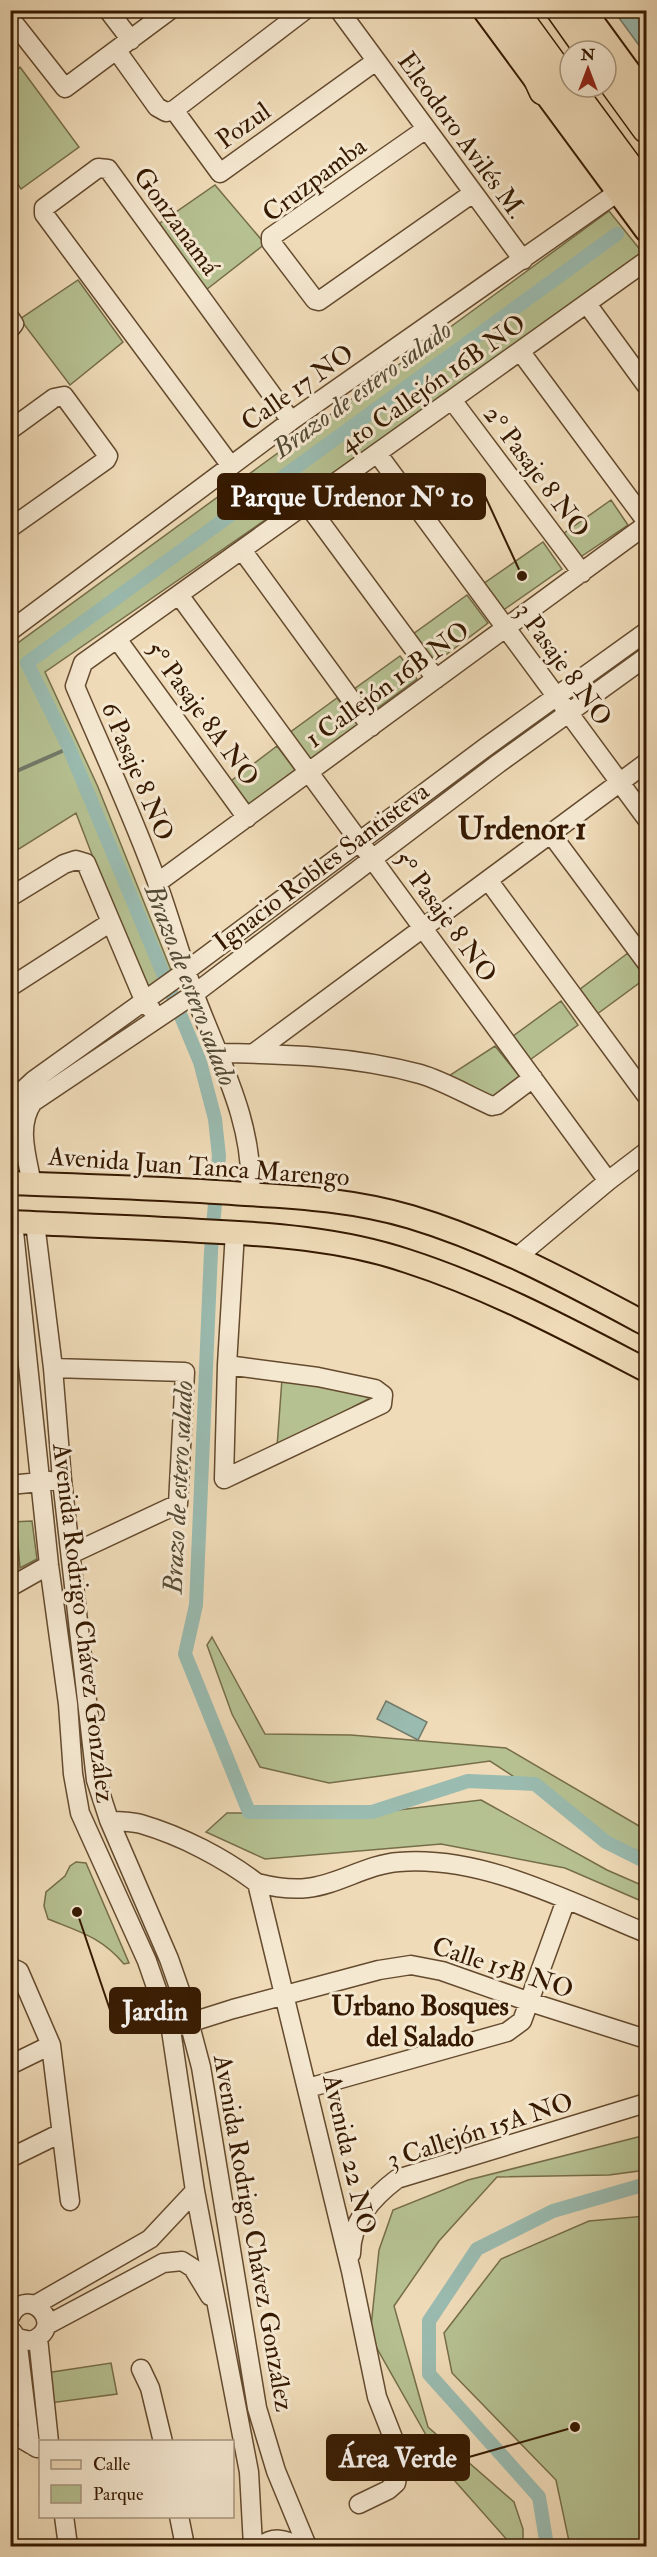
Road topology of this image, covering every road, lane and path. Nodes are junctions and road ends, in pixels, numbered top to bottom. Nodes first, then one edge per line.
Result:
1 (108, 10) edge
2 (170, 10) edge
3 (305, 10) edge
4 (339, 10) edge
5 (484, 10) edge
6 (507, 10) edge
7 (514, 10) edge
8 (567, 11) edge
9 (10, 18) edge
10 (582, 39) edge
11 (124, 46) junction
12 (376, 61) junction
13 (558, 70) edge
14 (618, 90) edge
15 (543, 91) junction
16 (646, 95) edge
17 (579, 99) edge
18 (174, 110) junction
19 (426, 129) junction
20 (646, 129) edge
21 (646, 190) edge
22 (618, 192) junction
23 (473, 193) junction
24 (646, 230) edge
25 (523, 260) junction
26 (646, 261) edge
27 (587, 304) junction
28 (10, 318) edge
29 (10, 329) edge
30 (520, 351) junction
31 (646, 386) edge
32 (452, 400) junction
33 (291, 421) junction
34 (10, 430) edge
35 (377, 453) junction
36 (231, 466) junction
37 (307, 504) junction
38 (646, 523) edge
39 (10, 528) edge
40 (242, 550) junction
41 (582, 573) junction
42 (179, 595) junction
43 (506, 628) junction
44 (10, 631) edge
45 (646, 632) edge
46 (117, 639) junction
47 (646, 657) edge
48 (77, 675) joint
49 (436, 680) junction
50 (558, 697) junction
51 (568, 712) junction
52 (371, 727) junction
53 (646, 763) edge
54 (309, 772) junction
55 (620, 782) junction
56 (247, 818) junction
57 (646, 818) edge
58 (551, 834) junction
59 (360, 842) junction
60 (372, 859) junction
61 (488, 880) junction
62 (157, 884) junction
63 (10, 897) edge
64 (111, 921) junction
65 (423, 928) junction
66 (646, 962) edge
67 (181, 975) junction
68 (10, 987) edge
69 (191, 996) junction
70 (147, 999) junction
71 (159, 1017) junction
72 (218, 1053) junction
73 (254, 1053) junction
74 (533, 1078) junction
75 (646, 1095) edge
76 (10, 1109) edge
77 (646, 1152) edge
78 (608, 1181) junction
79 (21, 1183) edge
80 (250, 1194) junction
81 (20, 1223) edge
82 (230, 1232) junction
83 (516, 1258) junction
84 (646, 1323) edge
85 (227, 1365) junction
86 (53, 1368) junction
87 (646, 1371) edge
88 (62, 1480) junction
89 (40, 1482) junction
90 (10, 1485) edge
91 (71, 1554) junction
92 (49, 1565) junction
93 (10, 1587) edge
94 (109, 1820) junction
95 (257, 1883) junction
96 (566, 1900) junction
97 (646, 1933) edge
98 (10, 1967) edge
99 (284, 1995) junction
100 (530, 2002) junction
101 (188, 2022) junction
102 (171, 2030) junction
103 (646, 2039) edge
104 (51, 2045) junction
105 (10, 2065) edge
106 (308, 2088) junction
107 (646, 2103) edge
108 (61, 2133) junction
109 (10, 2158) edge
110 (195, 2191) junction
111 (70, 2201) dead end
112 (351, 2271) junction
113 (35, 2305) junction
114 (216, 2305) junction
115 (12, 2312) edge
116 (42, 2332) junction
117 (14, 2335) edge
118 (141, 2368) dead end
119 (10, 2432) edge
120 (49, 2440) edge
121 (163, 2440) edge
122 (35, 2447) edge
123 (359, 2504) dead end
124 (64, 2518) edge
125 (179, 2518) edge
126 (68, 2547) edge
127 (185, 2547) edge
128 (253, 2547) edge
129 (261, 2547) edge
130 (298, 2547) edge
131 (307, 2547) edge

1 - 11 street
2 - 11 street
3 - 18 street, Pozul
4 - 12 street, Eleodoro Avilés M.
5 - 15 main road
6 - 15 highway
7 - 13 highway
8 - 10 highway
8 - 16 main road
9 - 11 street
11 - 18 street
12 - 18 street, Pozul
12 - 19 street, Eleodoro Avilés M.
14 - 20 highway
15 - 22 main road
17 - 21 highway
19 - 23 street, Eleodoro Avilés M.
19 - 23 street, Cruzpamba
22 - 24 main road
22 - 25 street, Calle 17 NO
23 - 25 street, Eleodoro Avilés M.
25 - 33 street, Calle 17 NO
26 - 27 street, 4to Callejón 16B NO
27 - 30 street, 4to Callejón 16B NO
27 - 31 street
28 - 29 street
30 - 32 street, 4to Callejón 16B NO
30 - 38 street
32 - 35 street, 4to Callejón 16B NO
32 - 41 street, 2° Pasaje 8 NO
33 - 36 street, Calle 17 NO
33 - 36 street, Gonzanamá
34 - 39 street
35 - 37 street, 4to Callejón 16B NO
35 - 43 street, 3 Pasaje 8 NO
36 - 44 street, Calle 17 NO
37 - 40 street, 4to Callejón 16B NO
37 - 49 street
38 - 41 street, 1 Callejón 16B NO
40 - 42 street, 4to Callejón 16B NO
40 - 52 street
41 - 43 street, 1 Callejón 16B NO
42 - 46 street, 4to Callejón 16B NO
42 - 54 street, 5° Pasaje 8 NO
43 - 49 street, 1 Callejón 16B NO
43 - 50 street, 3 Pasaje 8 NO
45 - 50 street, Ignacio Robles Santisteva
46 - 48 street, 4to Callejón 16B NO
46 - 56 street, 5° Pasaje 8A NO
47 - 51 street, Ignacio Robles Santisteva
48 - 62 street, 6 Pasaje 8 NO
49 - 52 street, 1 Callejón 16B NO
50 - 51 street, 3 Pasaje 8 NO
50 - 59 street, Ignacio Robles Santisteva
51 - 55 street, 3 Pasaje 8 NO
51 - 60 street, Ignacio Robles Santisteva
52 - 54 street, 1 Callejón 16B NO
53 - 55 street
54 - 56 street, 1 Callejón 16B NO
54 - 59 street, 5° Pasaje 8 NO
55 - 57 street, 3 Pasaje 8 NO
55 - 58 street
56 - 62 street, 1 Callejón 16B NO
58 - 61 street
58 - 66 street
59 - 60 street, 5° Pasaje 8 NO
59 - 67 street, Ignacio Robles Santisteva
60 - 65 street, 5° Pasaje 8 NO
60 - 69 street, Ignacio Robles Santisteva
61 - 65 street
61 - 75 street
62 - 67 street, 6 Pasaje 8 NO
63 - 64 street
64 - 68 street
64 - 70 street
65 - 73 street
65 - 74 street, 5° Pasaje 8 NO
67 - 69 street, 6 Pasaje 8 NO
67 - 70 street, Ignacio Robles Santisteva
69 - 71 street, Ignacio Robles Santisteva
69 - 72 street, 6 Pasaje 8 NO
70 - 71 street
70 - 76 street, Ignacio Robles Santisteva
71 - 79 street, Ignacio Robles Santisteva
72 - 73 street
72 - 80 street, 6 Pasaje 8 NO
73 - 74 street
74 - 78 street, 5° Pasaje 8 NO
77 - 78 street
78 - 83 street
79 - 80 main road, Avenida Juan Tanca Marengo
80 - 83 main road, Avenida Juan Tanca Marengo
81 - 82 main road
81 - 86 street, Avenida Rodrigo Chávez González
81 - 89 street, Avenida Rodrigo Chávez González
82 - 85 street
82 - 87 main road
83 - 84 main road, Avenida Juan Tanca Marengo
85 - 85 street
86 - 88 street, Avenida Rodrigo Chávez González
86 - 91 street
88 - 89 street
88 - 91 street, Avenida Rodrigo Chávez González
89 - 90 street
89 - 92 street, Avenida Rodrigo Chávez González
91 - 94 street, Avenida Rodrigo Chávez González
92 - 93 street
92 - 102 street, Avenida Rodrigo Chávez González
94 - 95 street
94 - 101 street, Avenida Rodrigo Chávez González
95 - 96 street
95 - 99 street, Avenida 22 NO
96 - 97 street
96 - 100 street
98 - 104 street
99 - 100 street, Calle 15B NO
99 - 101 street, Calle 15B NO
99 - 106 street, Avenida 22 NO
100 - 103 street, Calle 15B NO
100 - 106 street
101 - 102 street, Calle 15B NO
101 - 131 street, Avenida Rodrigo Chávez González
102 - 110 street, Avenida Rodrigo Chávez González
104 - 105 street
104 - 108 street
106 - 112 street, Avenida 22 NO
107 - 112 street, 3 Callejón 15A NO
108 - 109 street
108 - 111 street
110 - 113 street
110 - 114 street, Avenida Rodrigo Chávez González
112 - 123 street, Avenida 22 NO
113 - 115 street
113 - 116 street
114 - 116 street
114 - 128 street, Avenida Rodrigo Chávez González
116 - 117 street
116 - 120 street
117 - 122 street
118 - 121 street
119 - 122 street
124 - 126 street
125 - 127 street
129 - 130 street

